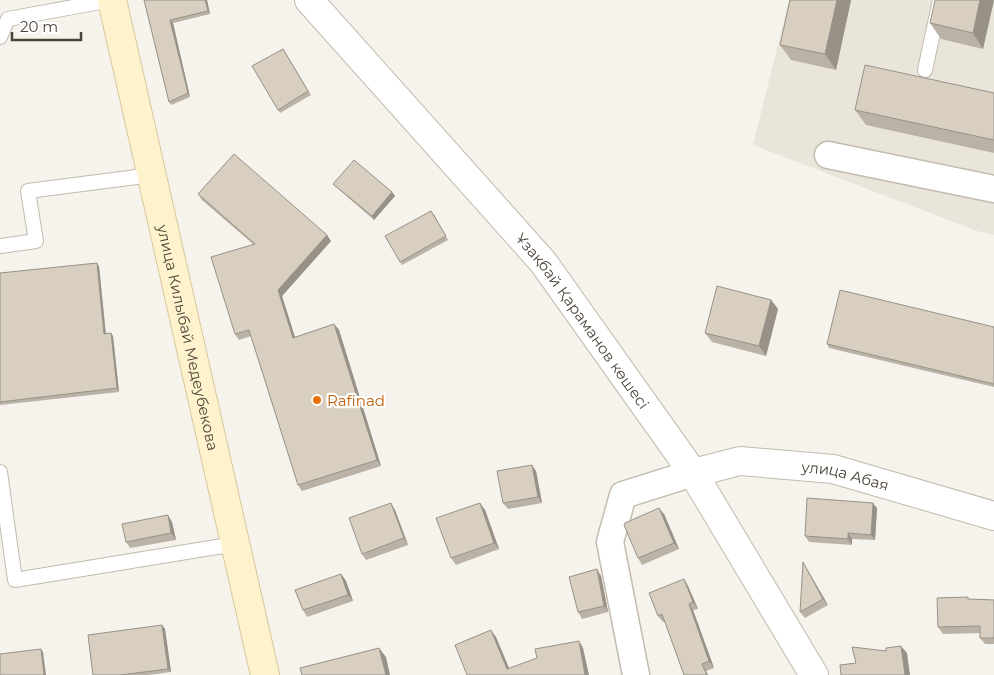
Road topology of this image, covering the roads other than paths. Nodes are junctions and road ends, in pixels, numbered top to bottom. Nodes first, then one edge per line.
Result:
1 (111, 0) edge
2 (309, 0) edge
3 (940, 0) edge
4 (0, 37) edge
5 (925, 70) dead end
6 (828, 155) dead end
7 (152, 175) junction
8 (994, 189) edge
9 (0, 246) edge
10 (0, 472) edge
11 (692, 473) junction
12 (994, 516) edge
13 (235, 544) junction
14 (265, 675) edge
15 (636, 675) edge
16 (814, 675) edge

1 - 4 lane
1 - 7 main road, улица Килыбай Медеубекова
2 - 11 street, Ұзақбай Қараманов көшесі
3 - 5 lane
6 - 8 street
7 - 9 lane
7 - 13 main road, улица Килыбай Медеубекова
10 - 13 lane
11 - 12 street, улица Абая
11 - 15 street
11 - 16 street, Ұзақбай Қараманов көшесі
13 - 14 main road, улица Килыбай Медеубекова

